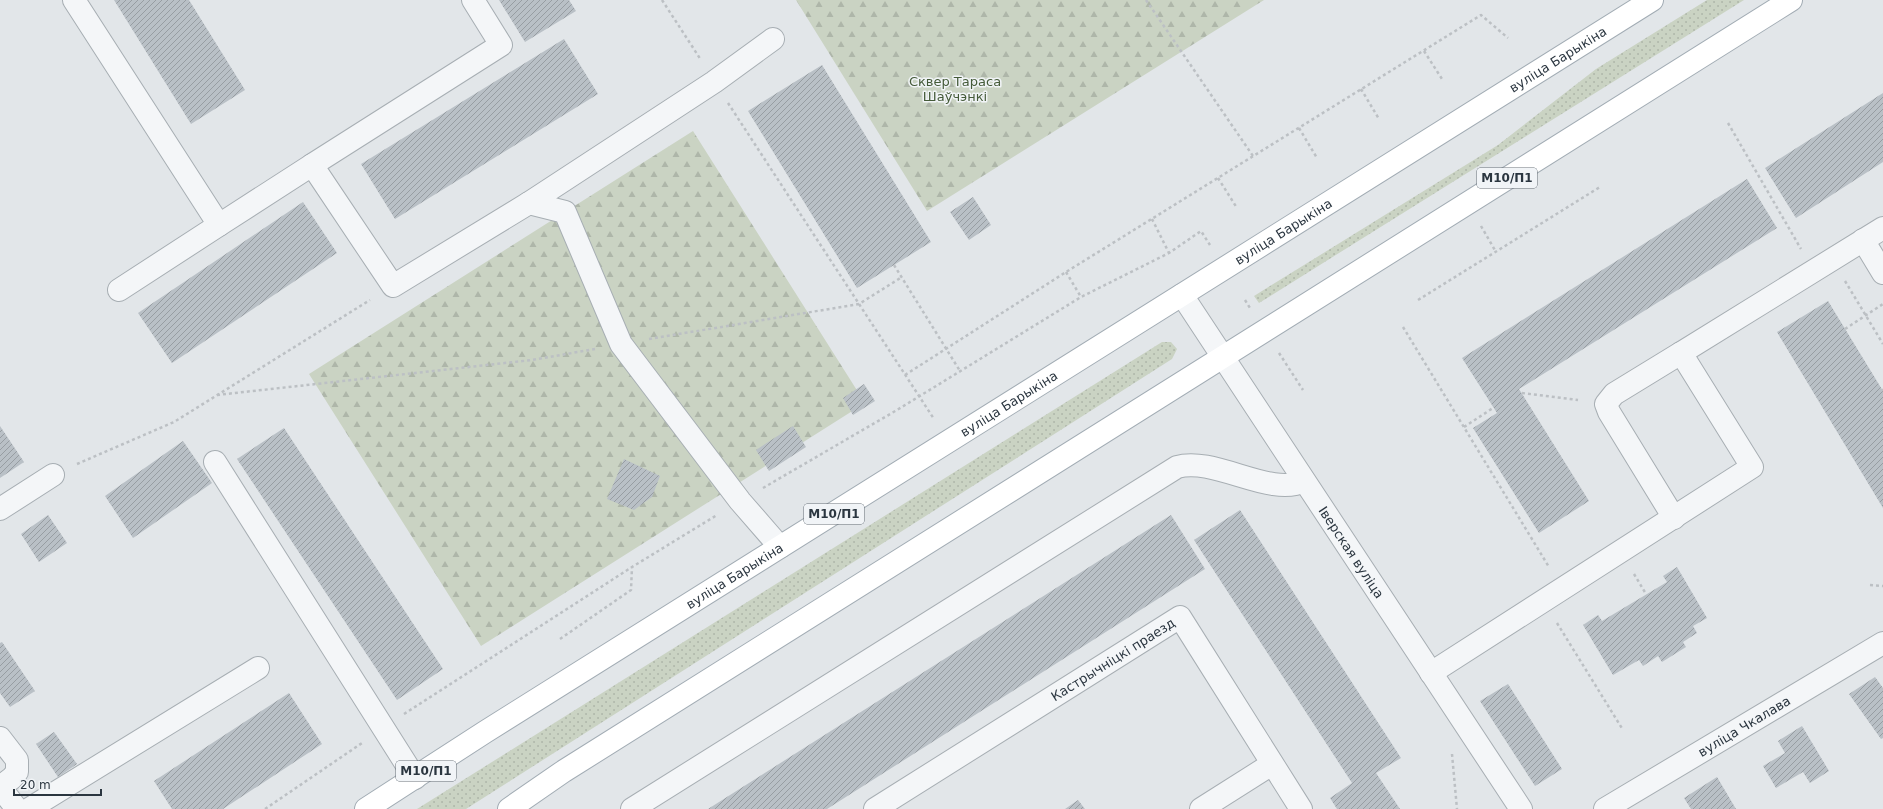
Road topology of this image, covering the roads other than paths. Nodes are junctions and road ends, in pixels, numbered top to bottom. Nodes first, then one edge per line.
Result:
1 (74, 0) edge
2 (473, 0) edge
3 (1791, 0) edge
4 (1645, 2) edge
5 (773, 39) dead end
6 (312, 165) junction
7 (529, 203) junction
8 (219, 225) junction
9 (1883, 228) edge
10 (1863, 240) junction
11 (1883, 273) edge
12 (119, 290) dead end
13 (1182, 295) junction
14 (1681, 353) junction
15 (1223, 357) junction
16 (215, 462) dead end
17 (53, 475) road end
18 (1304, 481) junction
19 (0, 509) edge
20 (1674, 518) junction
21 (780, 547) junction
22 (1883, 643) edge
23 (258, 668) dead end
24 (1431, 674) junction
25 (0, 738) edge
26 (1272, 764) junction
27 (415, 778) junction
28 (0, 787) edge
29 (17, 809) edge
30 (29, 809) edge
31 (366, 809) edge
32 (509, 809) edge
33 (632, 809) edge
34 (875, 809) edge
35 (1201, 809) edge
36 (1301, 809) edge
37 (1521, 809) edge
38 (1605, 809) edge

1 - 8 street
2 - 6 street
3 - 15 main road, М10/П1
4 - 13 main road, вуліца Барыкіна / М10/П1
5 - 7 street
6 - 7 street
6 - 8 street
7 - 21 street
8 - 12 street
9 - 10 street
10 - 11 street
10 - 14 street
13 - 15 street, Іверская вуліца
13 - 21 main road, вуліца Барыкіна / М10/П1
14 - 20 street
14 - 20 street
15 - 18 street, Іверская вуліца
15 - 32 main road, М10/П1
16 - 27 street
17 - 19 street
18 - 24 street, Іверская вуліца
18 - 33 street
20 - 24 street
21 - 27 main road, вуліца Барыкіна / М10/П1
22 - 38 street, вуліца Чкалава
23 - 30 street
24 - 37 street, Іверская вуліца
25 - 28 street
26 - 34 street, Кастрычніцкі праезд
26 - 35 street
26 - 36 street, Кастрычніцкі праезд
27 - 31 main road, вуліца Барыкіна / М10/П1
28 - 29 street

